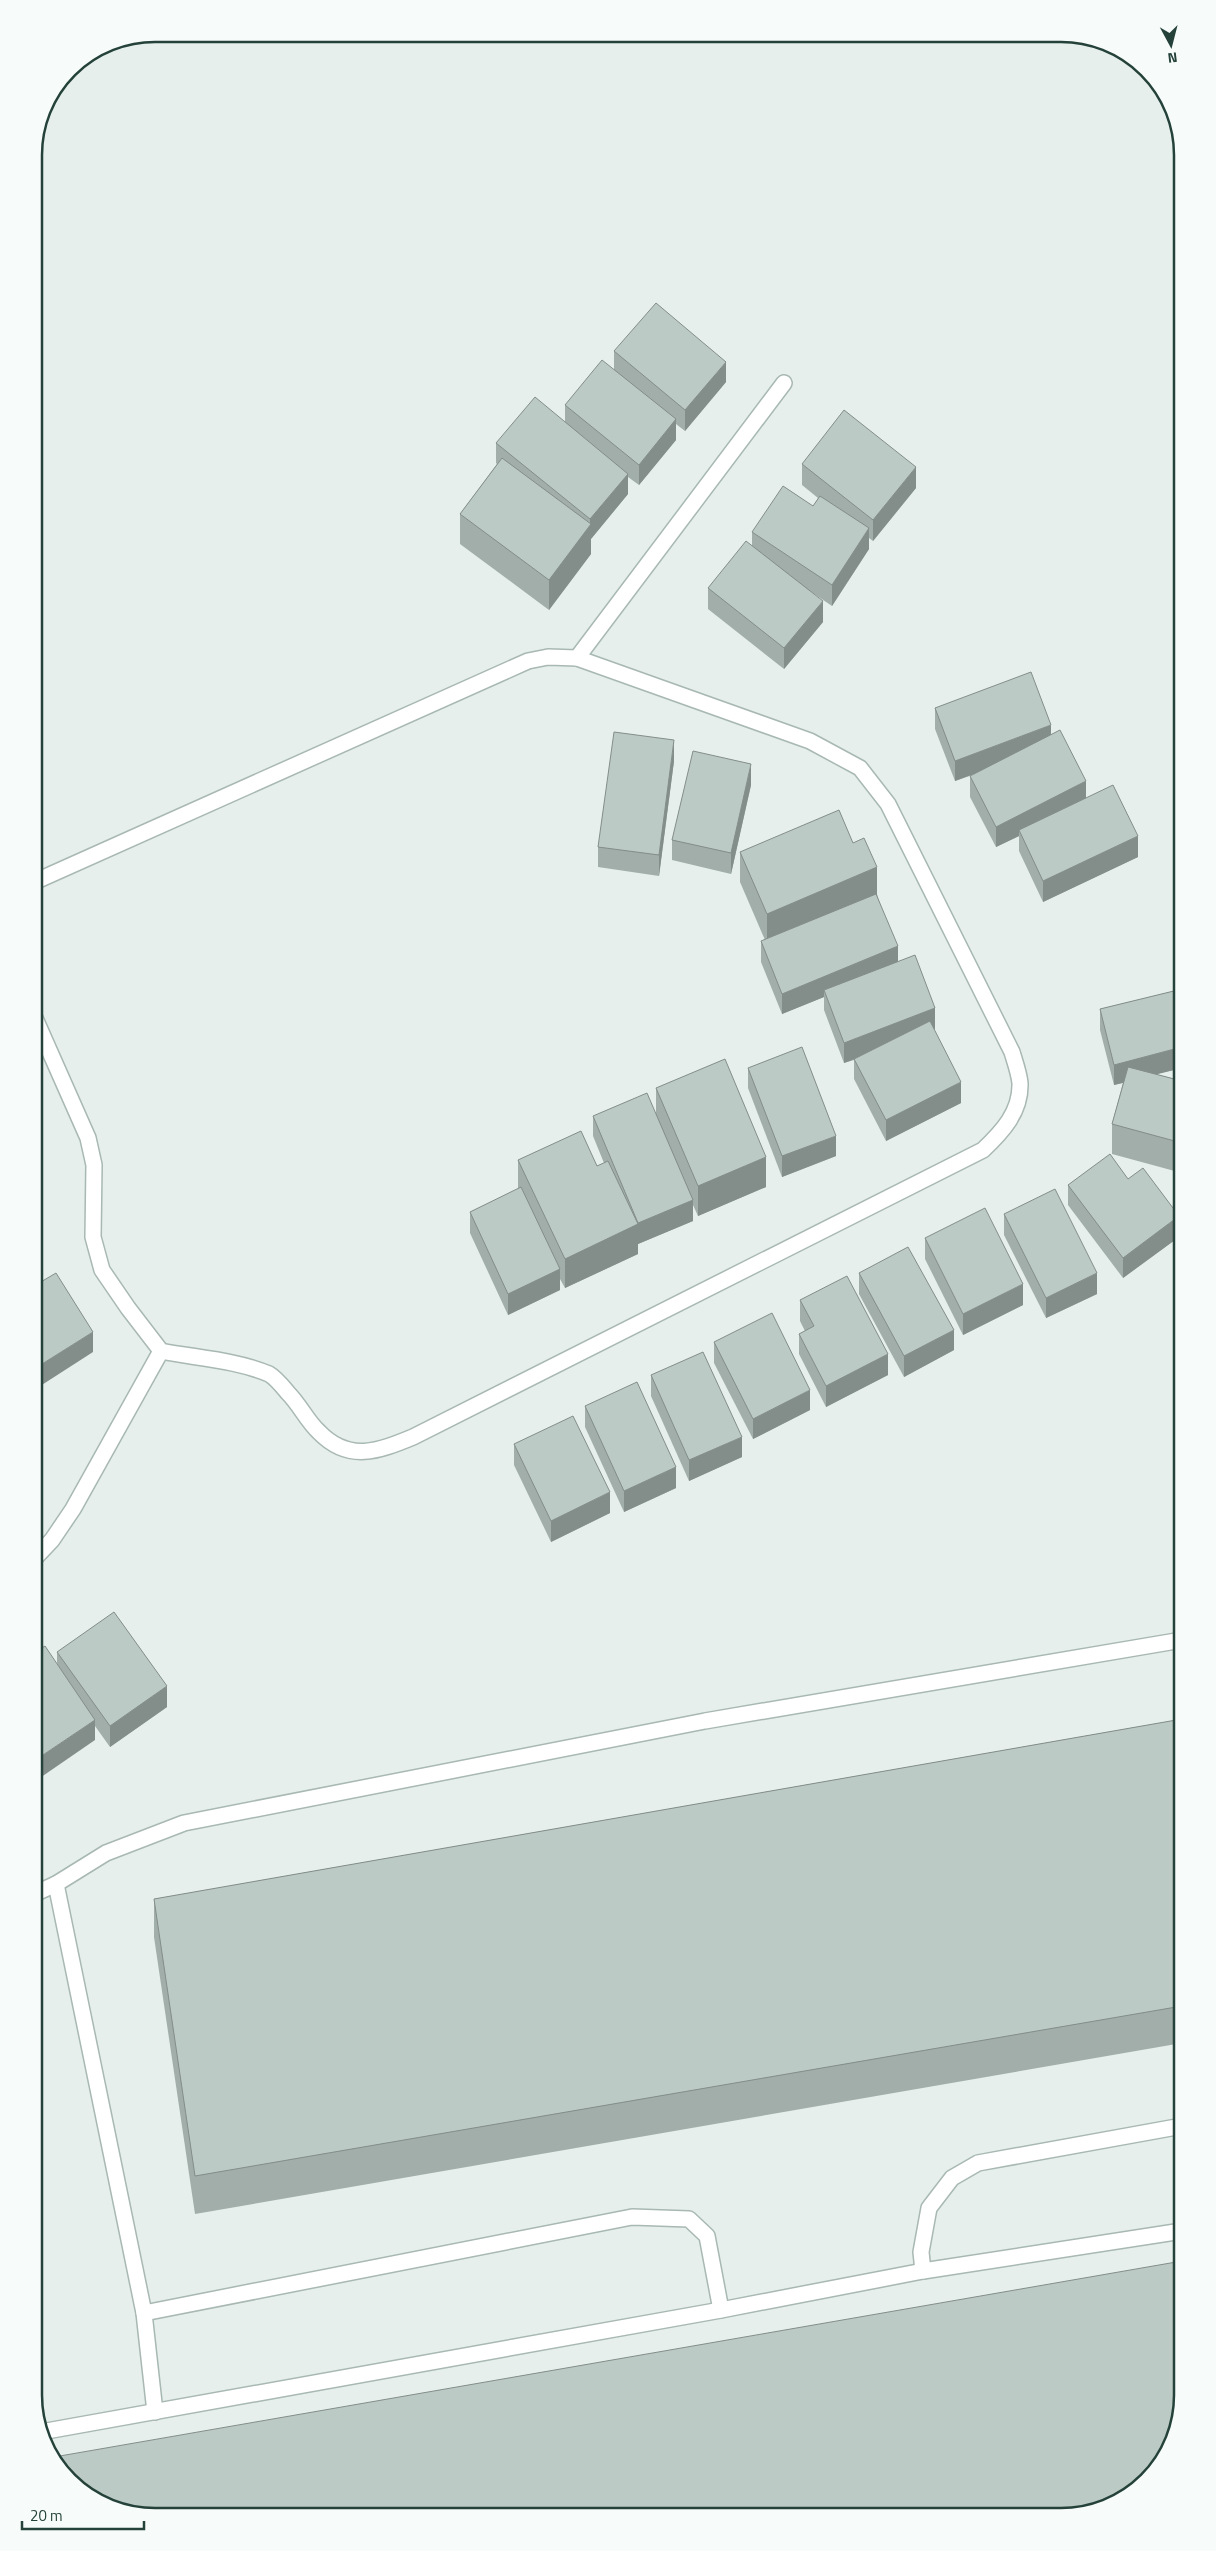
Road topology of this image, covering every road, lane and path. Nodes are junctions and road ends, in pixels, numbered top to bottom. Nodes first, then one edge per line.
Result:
1 (784, 383) dead end
2 (577, 658) junction
3 (43, 878) edge
4 (43, 1035) edge
5 (161, 1351) junction
6 (42, 1550) edge
7 (1174, 1641) edge
8 (56, 1884) junction
9 (42, 1890) edge
10 (1174, 2127) edge
11 (1174, 2232) edge
12 (923, 2271) junction
13 (721, 2310) junction
14 (144, 2313) junction
15 (155, 2412) junction
16 (48, 2431) edge

1 - 2 lane
2 - 3 lane
2 - 5 lane
4 - 5 lane
5 - 6 lane
7 - 8 lane
8 - 9 lane
8 - 14 lane
10 - 12 lane
11 - 12 lane
12 - 13 lane
13 - 14 lane
13 - 15 lane
14 - 15 lane
15 - 16 lane

